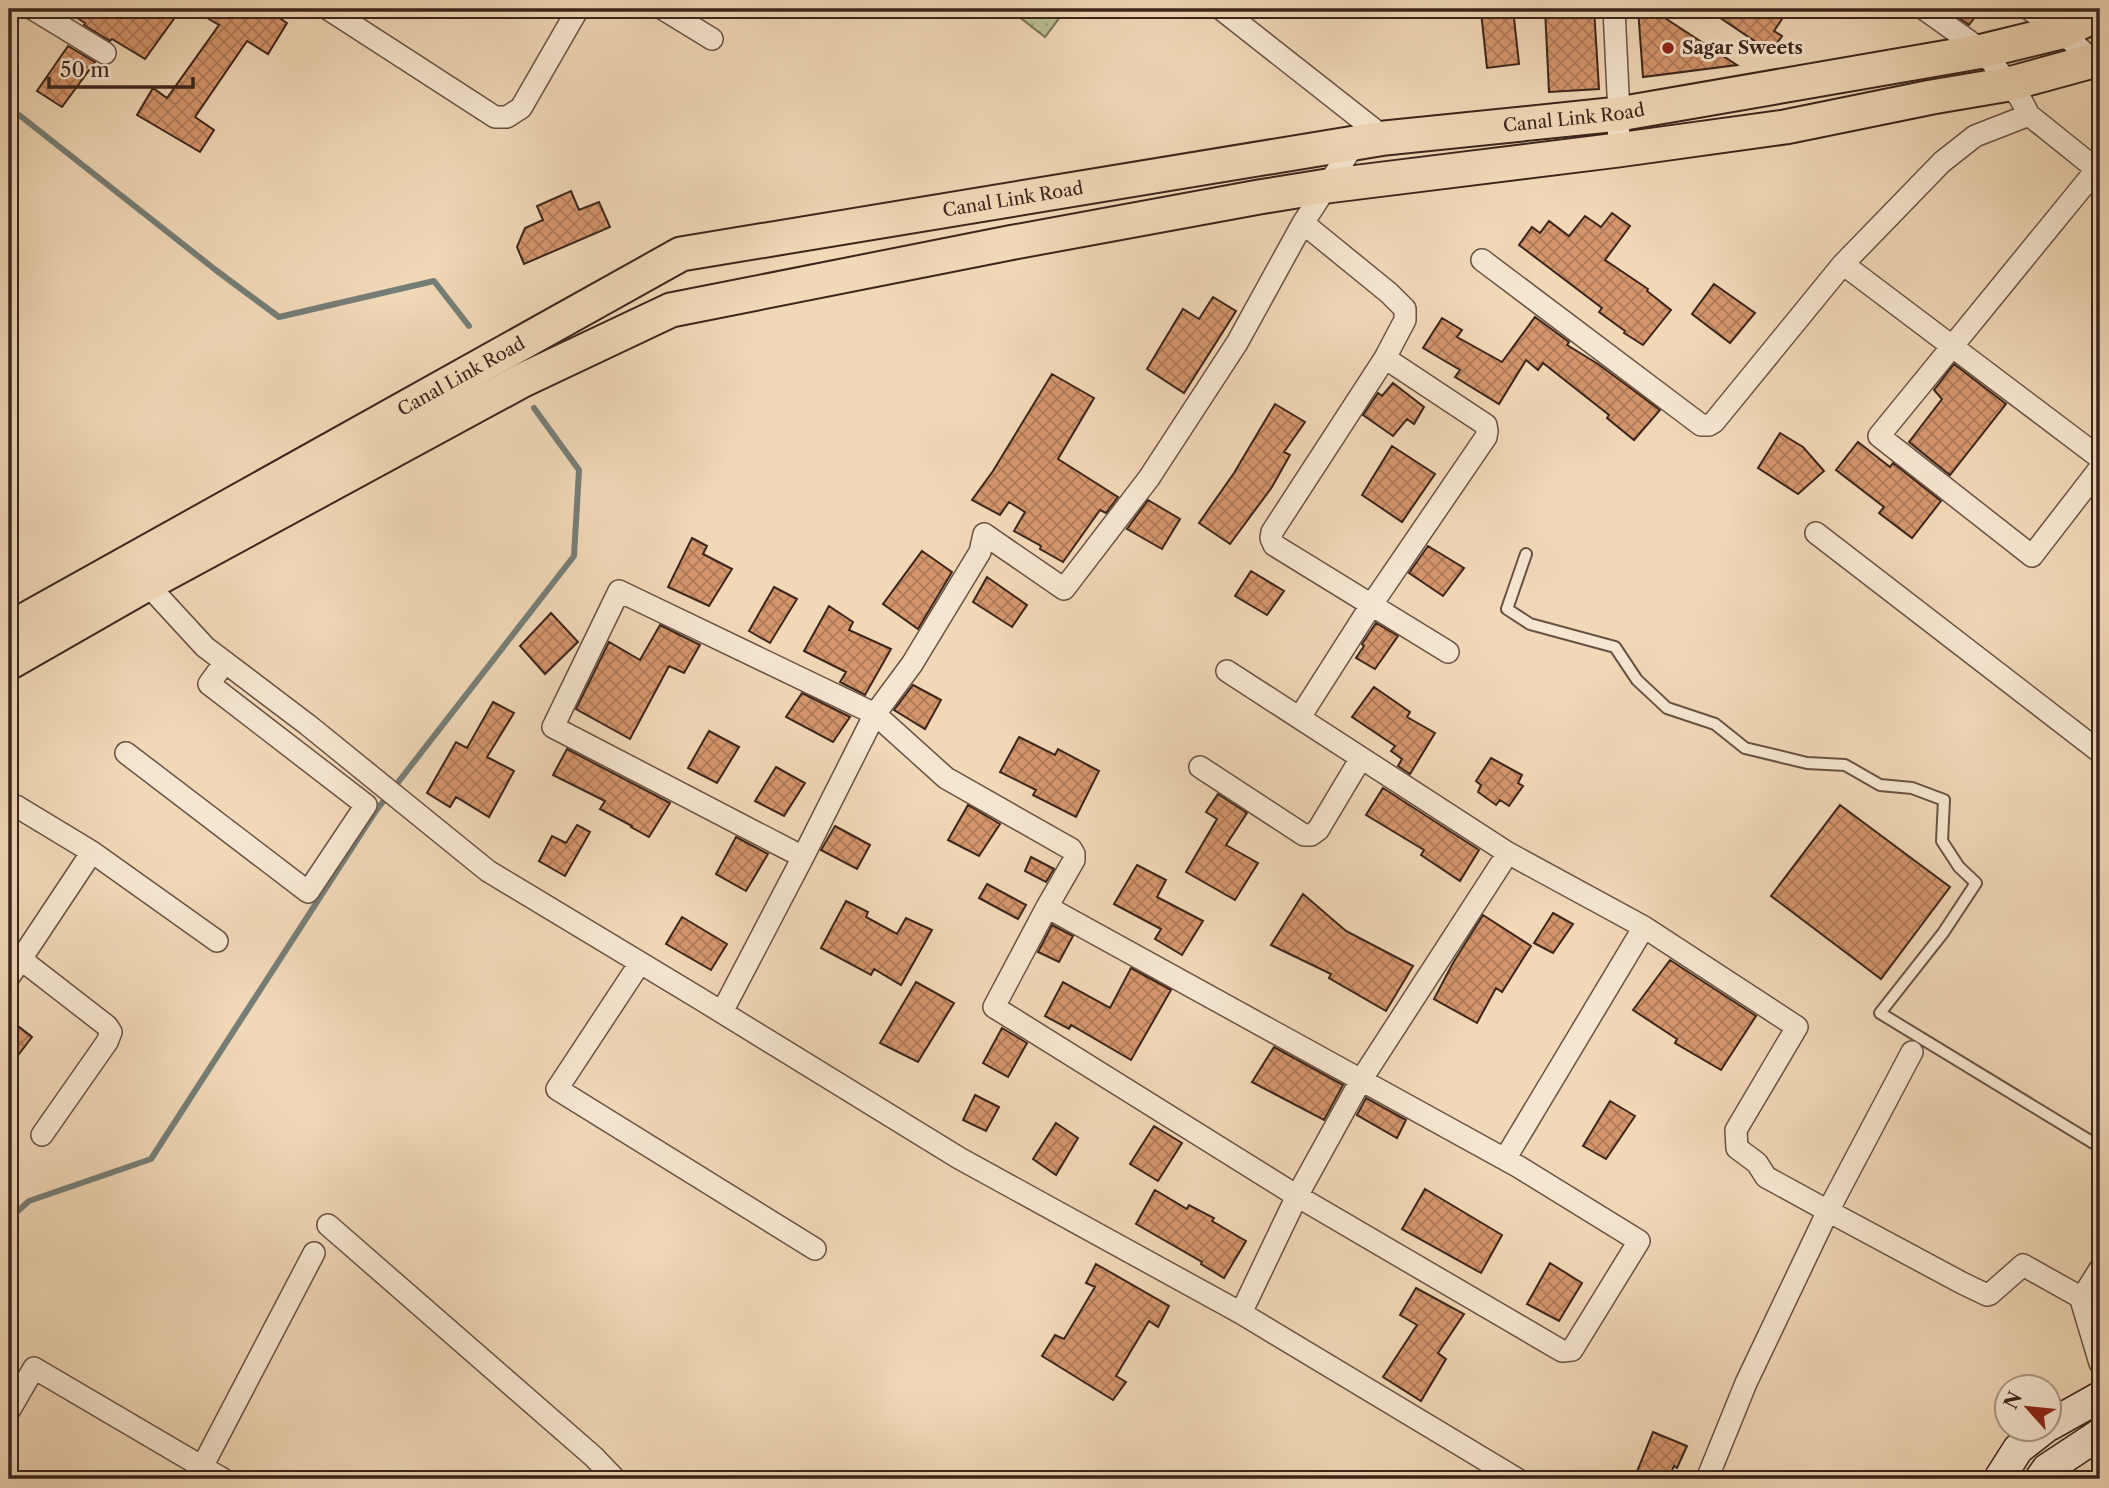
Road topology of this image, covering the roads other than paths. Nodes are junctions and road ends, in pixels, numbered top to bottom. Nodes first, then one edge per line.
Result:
1 (33, 9) edge
2 (328, 9) edge
3 (578, 9) edge
4 (663, 9) edge
5 (1221, 9) edge
6 (1614, 9) edge
7 (1924, 9) edge
8 (2029, 9) edge
9 (2100, 13) edge
10 (2061, 32) junction
11 (712, 39) dead end
12 (1983, 51) junction
13 (105, 53) dead end
14 (2097, 61) edge
15 (2009, 84) junction
16 (1619, 114) junction
17 (2029, 115) junction
18 (1370, 141) junction
19 (1618, 150) junction
20 (2099, 170) edge
21 (1327, 186) junction
22 (1303, 223) junction
23 (1482, 260) dead end
24 (1843, 264) junction
25 (619, 288) junction
26 (631, 329) junction
27 (1953, 346) junction
28 (1385, 358) junction
29 (2100, 458) edge
30 (2100, 468) edge
31 (1816, 533) dead end
32 (1526, 554) dead end
33 (147, 584) junction
34 (1372, 604) junction
35 (9, 629) edge
36 (1448, 652) dead end
37 (225, 662) junction
38 (9, 663) edge
39 (1227, 671) dead end
40 (875, 714) junction
41 (1300, 718) junction
42 (2100, 752) edge
43 (126, 753) dead end
44 (1361, 758) junction
45 (1200, 767) dead end
46 (367, 772) junction
47 (351, 793) junction
48 (16, 806) dead end
49 (92, 852) junction
50 (1508, 853) junction
51 (803, 856) junction
52 (1047, 907) junction
53 (1644, 928) junction
54 (218, 941) dead end
55 (15, 954) edge
56 (640, 963) junction
57 (9, 977) edge
58 (722, 1012) junction
59 (1912, 1052) dead end
60 (1362, 1080) junction
61 (42, 1135) dead end
62 (2100, 1147) edge
63 (1505, 1159) junction
64 (1297, 1196) junction
65 (1828, 1211) junction
66 (328, 1225) dead end
67 (815, 1249) dead end
68 (314, 1253) dead end
69 (2100, 1269) edge
70 (2082, 1298) junction
71 (1241, 1313) junction
72 (2100, 1363) edge
73 (2100, 1397) edge
74 (9, 1411) edge
75 (2064, 1417) edge
76 (2100, 1434) edge
77 (2027, 1442) edge
78 (202, 1467) junction
79 (223, 1479) edge
80 (615, 1479) edge
81 (1517, 1479) edge
82 (1707, 1479) edge
83 (2000, 1479) edge
84 (2040, 1479) edge

1 - 13 street
2 - 3 street
4 - 11 street
5 - 18 street
6 - 16 street
7 - 12 street
8 - 10 street
9 - 10 main road, Canal Link Road
10 - 12 main road, Canal Link Road
10 - 14 street
12 - 15 street
12 - 16 main road, Canal Link Road
14 - 15 main road, Canal Link Road
15 - 17 street
15 - 19 main road, Canal Link Road
16 - 18 main road, Canal Link Road
16 - 19 street
17 - 20 street
17 - 24 street
18 - 21 street
18 - 25 main road, Canal Link Road
19 - 21 main road, Canal Link Road
20 - 27 street
21 - 22 street
21 - 26 main road, Canal Link Road
22 - 28 street
22 - 40 street
23 - 24 street
24 - 27 street
25 - 26 main road
25 - 35 main road, Canal Link Road
26 - 33 main road, Canal Link Road
27 - 29 street
27 - 30 street
28 - 34 street
28 - 34 street
31 - 42 street
32 - 62 lane
33 - 37 street
33 - 38 main road, Canal Link Road
34 - 36 street
34 - 41 street
37 - 46 street
37 - 47 street
39 - 41 street
40 - 51 street
40 - 51 street
40 - 52 street
41 - 44 street
43 - 47 street
44 - 45 street
44 - 50 street
46 - 47 street
46 - 56 street
48 - 49 street
49 - 54 street
49 - 55 street
50 - 53 street
50 - 60 street
51 - 58 street
52 - 60 street
52 - 64 street
53 - 63 street
53 - 65 street
55 - 57 street
55 - 61 street
56 - 58 street
56 - 67 street
58 - 71 street
59 - 65 street
60 - 63 street
60 - 64 street
63 - 64 street
64 - 71 street
65 - 70 street
65 - 82 street
66 - 80 street
68 - 78 street
69 - 70 street
70 - 72 street
71 - 81 street
73 - 75 main road
74 - 78 street
76 - 84 main road
77 - 83 main road
78 - 79 street

